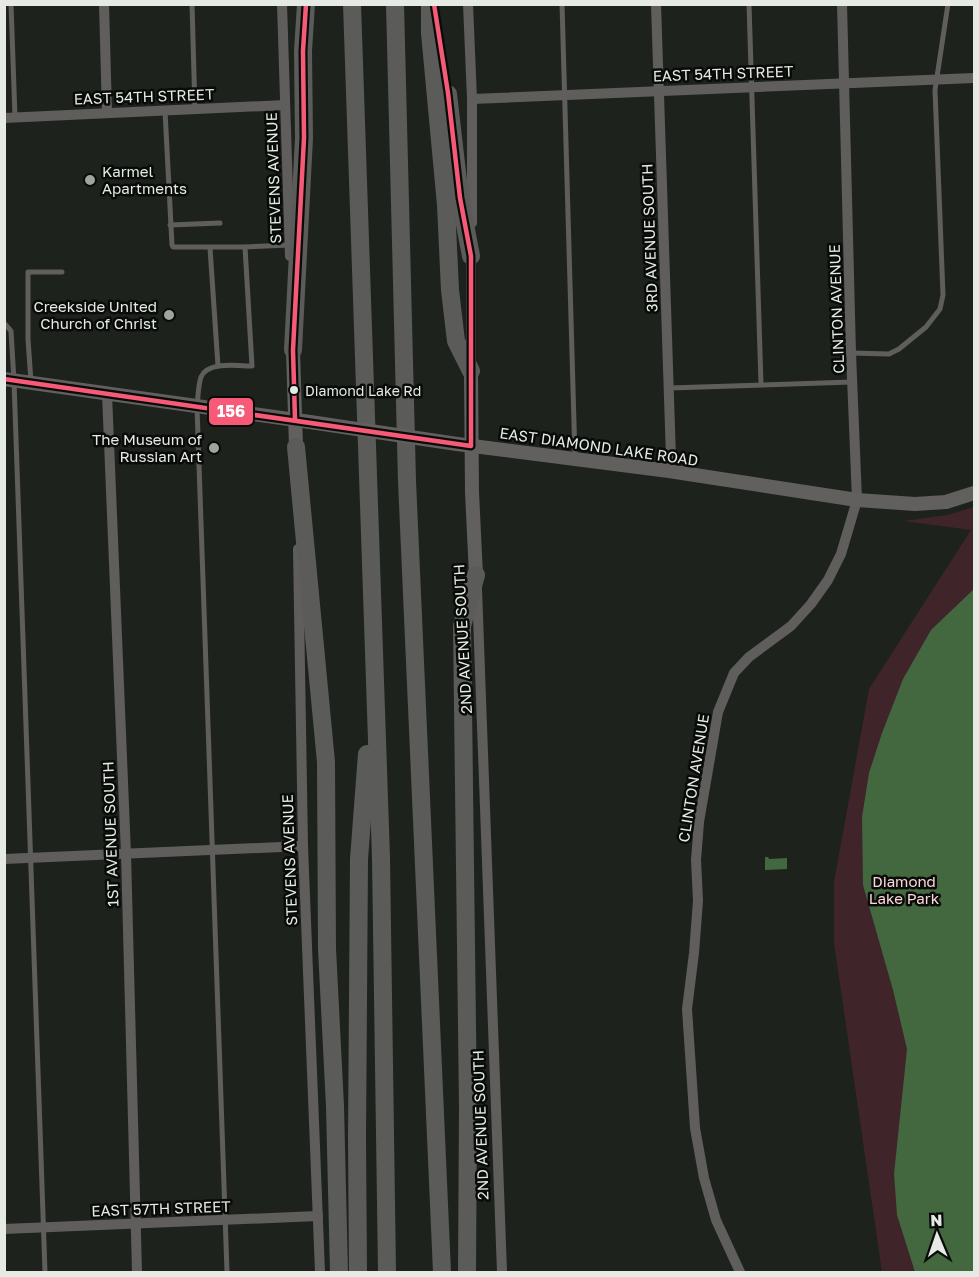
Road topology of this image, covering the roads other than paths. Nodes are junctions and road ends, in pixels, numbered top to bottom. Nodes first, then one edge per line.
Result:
1 (11, 4) edge
2 (104, 4) edge
3 (192, 4) edge
4 (282, 4) edge
5 (306, 4) edge
6 (352, 4) edge
7 (396, 4) edge
8 (432, 4) edge
9 (468, 4) edge
10 (562, 4) edge
11 (656, 4) edge
12 (749, 4) edge
13 (842, 4) edge
14 (948, 4) edge
15 (975, 78) edge
16 (936, 79) junction
17 (844, 83) junction
18 (751, 87) junction
19 (659, 91) junction
20 (565, 95) junction
21 (472, 99) junction
22 (285, 105) junction
23 (195, 110) junction
24 (165, 111) junction
25 (107, 112) junction
26 (10, 117) edge
27 (220, 223) dead end
28 (170, 225) junction
29 (290, 245) junction
30 (245, 247) junction
31 (210, 248) junction
32 (471, 256) junction
33 (62, 272) dead end
34 (4, 323) edge
35 (293, 350) junction
36 (851, 353) junction
37 (218, 366) junction
38 (471, 371) junction
39 (9, 380) edge
40 (853, 382) junction
41 (31, 384) junction
42 (761, 384) junction
43 (669, 388) junction
44 (107, 394) junction
45 (197, 407) junction
46 (295, 420) junction
47 (464, 445) junction
48 (296, 447) junction
49 (575, 460) junction
50 (669, 471) junction
51 (975, 493) edge
52 (857, 500) junction
53 (476, 575) junction
54 (373, 665) junction
55 (303, 846) junction
56 (214, 850) junction
57 (126, 854) junction
58 (4, 859) edge
59 (31, 859) junction
60 (318, 1216) junction
61 (226, 1220) junction
62 (136, 1224) junction
63 (44, 1228) junction
64 (4, 1229) edge
65 (45, 1272) edge
66 (137, 1272) edge
67 (227, 1272) edge
68 (320, 1272) edge
69 (339, 1272) edge
70 (358, 1272) edge
71 (387, 1272) edge
72 (442, 1272) edge
73 (467, 1272) edge
74 (502, 1272) edge
75 (740, 1272) edge

1 - 26 lane
2 - 25 street
3 - 23 lane
4 - 22 street, STEVENS AVENUE
5 - 35 highway
6 - 54 highway
7 - 72 highway
8 - 32 highway
8 - 38 highway
9 - 21 street, 2ND AVENUE SOUTH
10 - 20 lane
11 - 19 street, 3RD AVENUE SOUTH
12 - 18 lane
13 - 17 street, CLINTON AVENUE
14 - 16 lane
15 - 16 street, EAST 54TH STREET
16 - 17 street, EAST 54TH STREET
16 - 36 lane
17 - 18 street, EAST 54TH STREET
17 - 36 street, CLINTON AVENUE
18 - 19 street, EAST 54TH STREET
18 - 42 lane
19 - 20 street, EAST 54TH STREET
19 - 43 street, 3RD AVENUE SOUTH
20 - 21 street, EAST 54TH STREET
20 - 49 lane
21 - 32 street, 2ND AVENUE SOUTH
22 - 23 street, EAST 54TH STREET
22 - 29 street, STEVENS AVENUE
23 - 24 street, EAST 54TH STREET
24 - 25 street, EAST 54TH STREET
24 - 28 lane
25 - 26 street, EAST 54TH STREET
27 - 28 lane
28 - 31 lane
29 - 30 lane
29 - 35 street, STEVENS AVENUE
30 - 31 lane
30 - 37 lane
31 - 37 lane
32 - 38 street, 2ND AVENUE SOUTH
33 - 41 lane
34 - 39 lane
35 - 46 street
36 - 40 street, CLINTON AVENUE
37 - 45 lane
38 - 47 street, 2ND AVENUE SOUTH
39 - 41 street, EAST DIAMOND LAKE ROAD
39 - 59 lane
40 - 42 lane
40 - 52 street, CLINTON AVENUE
41 - 44 street, EAST DIAMOND LAKE ROAD
42 - 43 lane
43 - 50 street, 3RD AVENUE SOUTH
44 - 45 street, EAST DIAMOND LAKE ROAD
44 - 57 street, 1ST AVENUE SOUTH
45 - 46 street, EAST DIAMOND LAKE ROAD
45 - 56 lane
46 - 47 street, EAST DIAMOND LAKE ROAD, bridge
46 - 48 street
47 - 49 street, EAST DIAMOND LAKE ROAD
47 - 53 street, 2ND AVENUE SOUTH
48 - 55 street, STEVENS AVENUE
48 - 69 highway
49 - 50 street, EAST DIAMOND LAKE ROAD
50 - 52 street, EAST DIAMOND LAKE ROAD
51 - 52 street, EAST DIAMOND LAKE ROAD
52 - 75 street, CLINTON AVENUE
53 - 73 highway
53 - 74 street, 2ND AVENUE SOUTH
54 - 70 highway
54 - 71 highway
55 - 56 street
55 - 60 street, STEVENS AVENUE
56 - 57 street
56 - 61 lane
57 - 59 street
57 - 62 street, 1ST AVENUE SOUTH
58 - 59 street
59 - 63 lane
60 - 61 street, EAST 57TH STREET
60 - 68 street, STEVENS AVENUE
61 - 62 street, EAST 57TH STREET
61 - 67 lane
62 - 63 street, EAST 57TH STREET
62 - 66 street, 1ST AVENUE SOUTH
63 - 64 street, EAST 57TH STREET
63 - 65 lane

